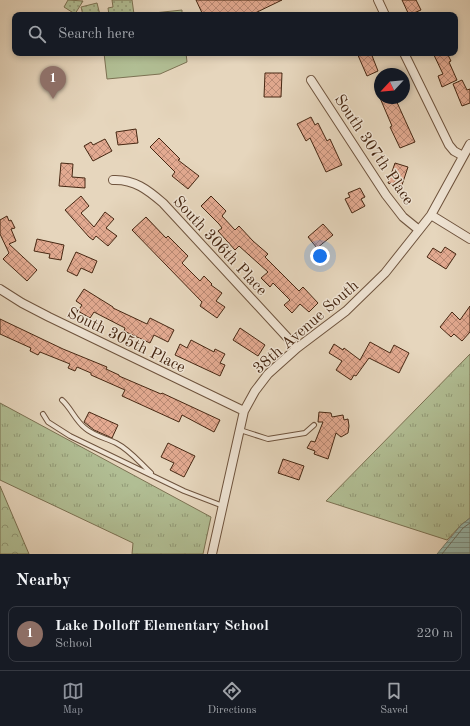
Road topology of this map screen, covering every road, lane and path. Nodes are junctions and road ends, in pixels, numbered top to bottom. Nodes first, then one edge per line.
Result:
1 (378, 0) edge
2 (384, 12) edge
3 (405, 56) edge
4 (311, 80) dead end
5 (470, 144) edge
6 (463, 156) junction
7 (113, 180) dead end
8 (431, 215) junction
9 (419, 230) junction
10 (470, 239) edge
11 (0, 289) edge
12 (297, 348) junction
13 (62, 400) dead end
14 (244, 411) junction
15 (43, 414) dead end
16 (314, 425) dead end
17 (240, 430) junction
18 (154, 476) junction
19 (223, 506) junction
20 (212, 554) edge

1 - 2 street
3 - 6 street
4 - 9 street, South 307th Place
5 - 6 street, 38th Avenue South
6 - 8 street, 38th Avenue South
7 - 12 street, South 306th Place
8 - 9 street, 38th Avenue South
8 - 10 street, South 307th Place
9 - 12 street, 38th Avenue South
11 - 14 street, South 305th Place
12 - 14 street, 38th Avenue South
13 - 18 lane
14 - 17 street, 38th Avenue South
15 - 18 lane
16 - 17 lane
17 - 19 street, 38th Avenue South
18 - 19 lane
19 - 20 street, 38th Avenue South

